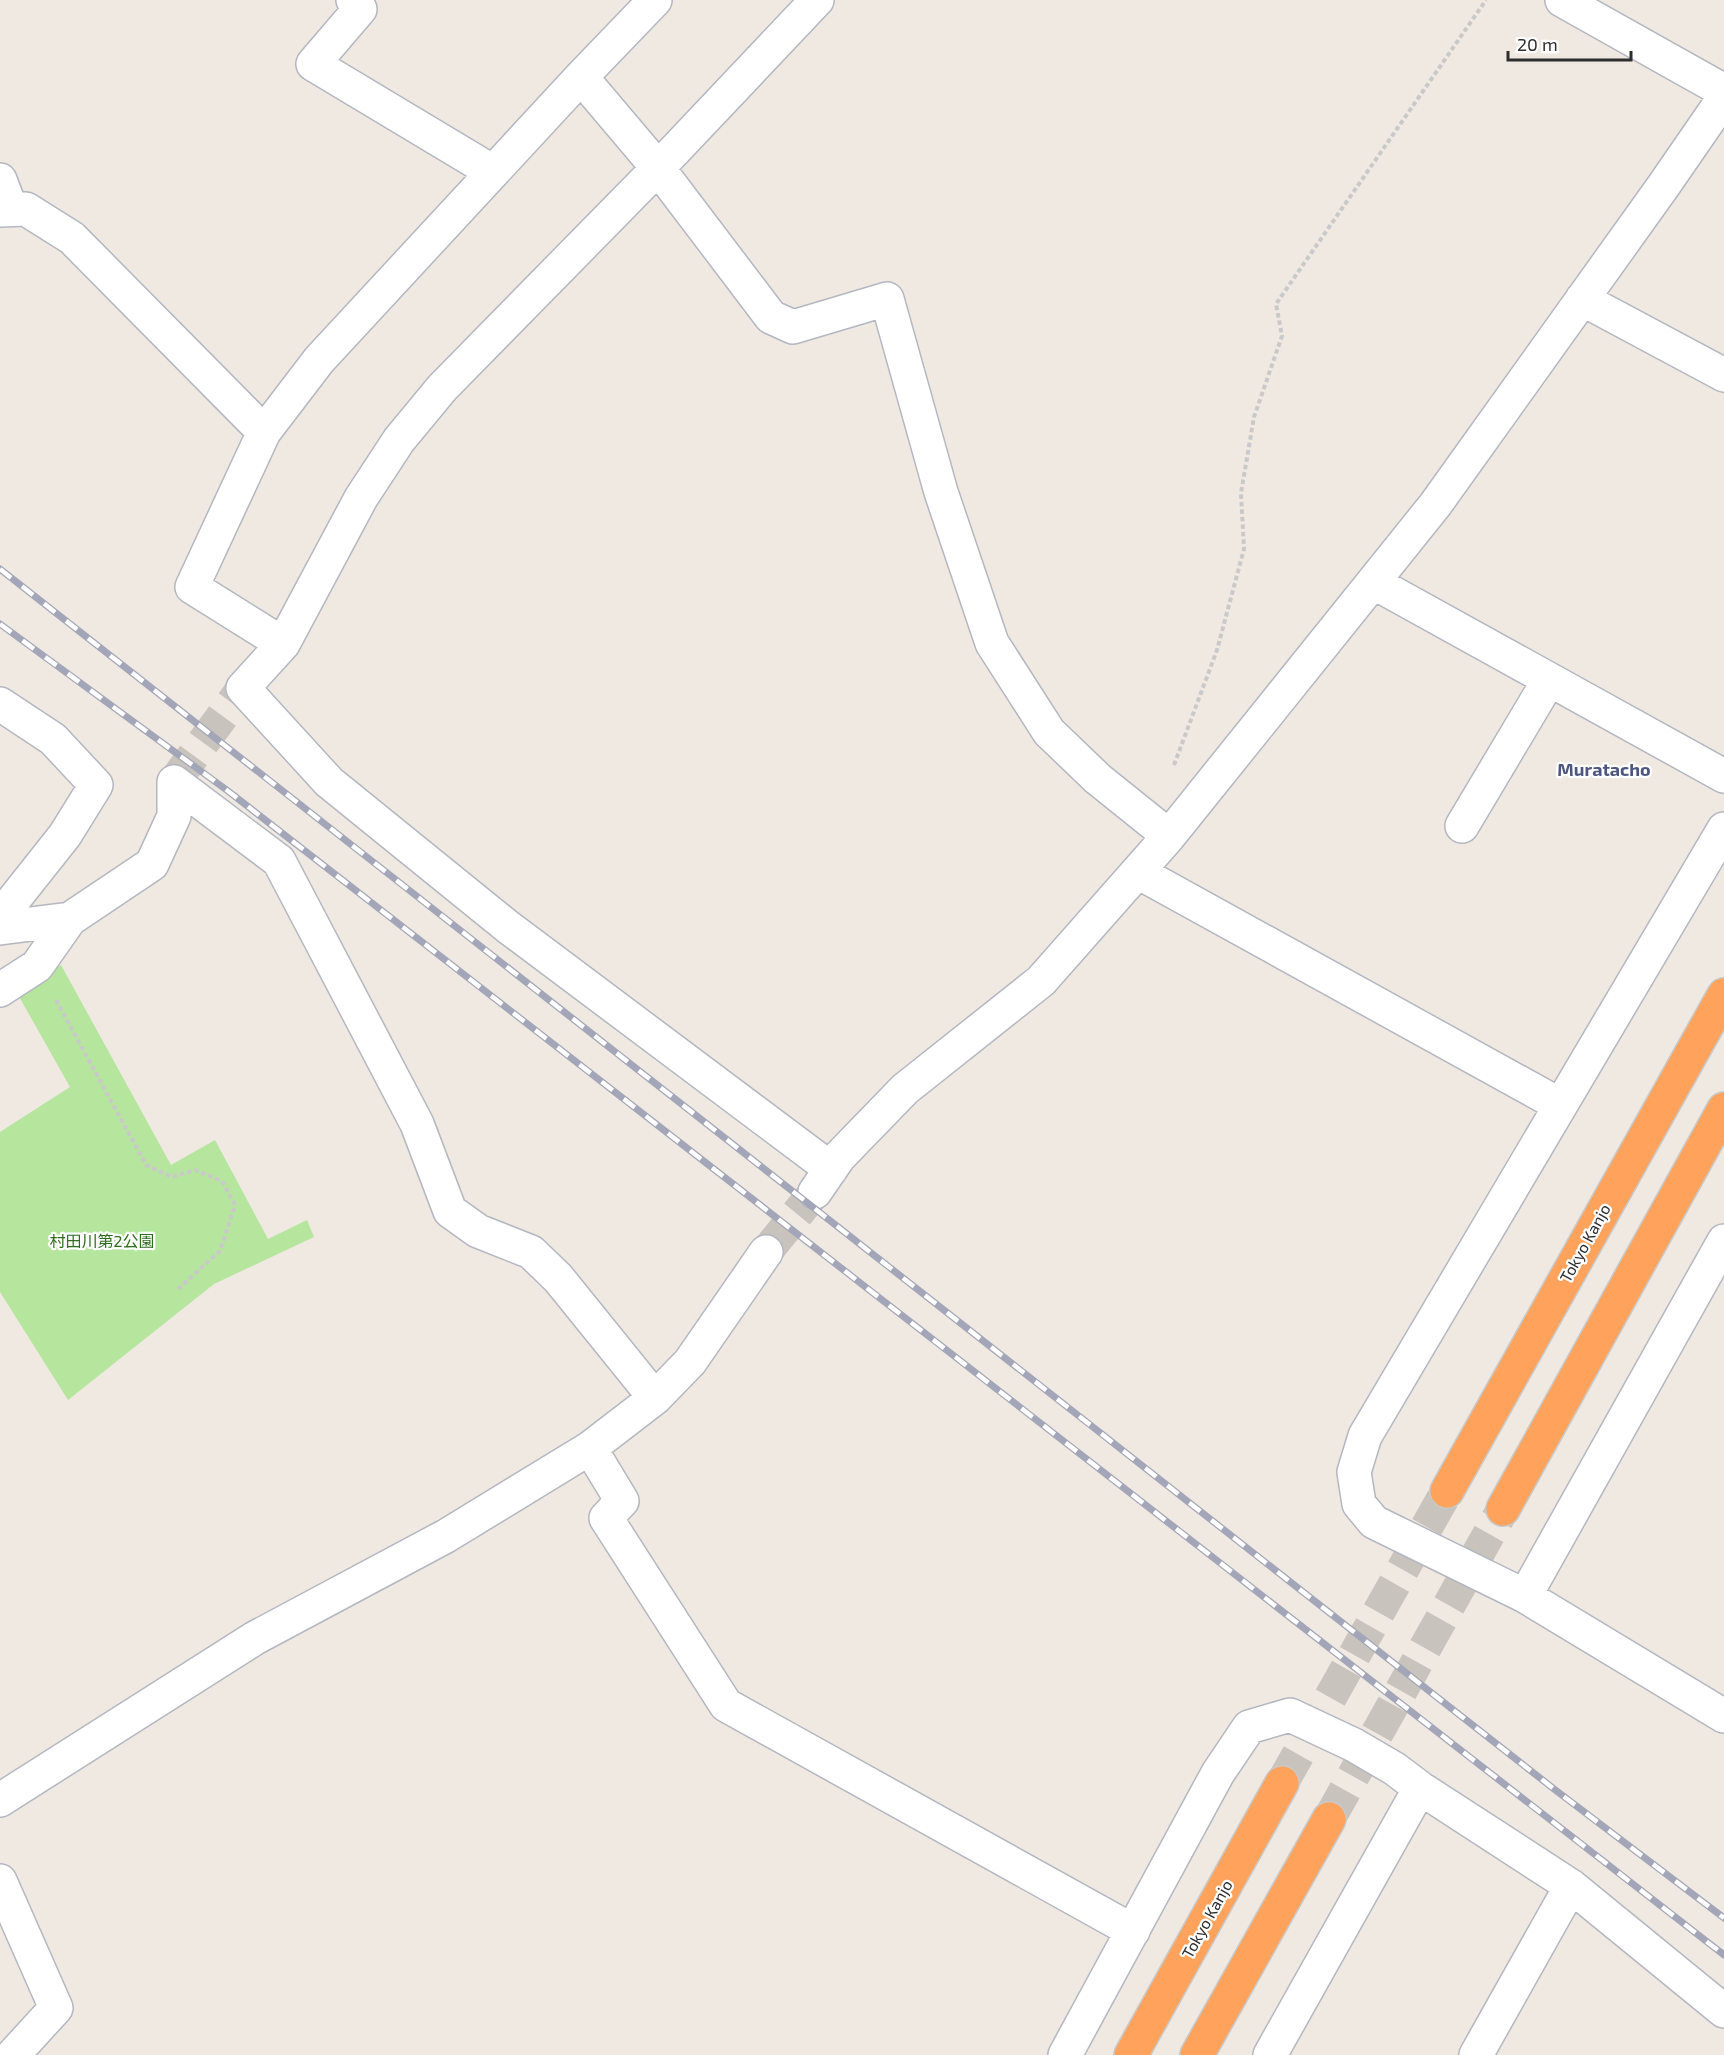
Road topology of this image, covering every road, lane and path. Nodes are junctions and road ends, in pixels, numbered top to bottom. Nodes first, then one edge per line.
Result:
1 (353, 0) edge
2 (655, 0) edge
3 (817, 0) edge
4 (1486, 0) edge
5 (1562, 0) edge
6 (581, 76) junction
7 (1724, 92) edge
8 (1724, 98) edge
9 (658, 168) junction
10 (493, 172) junction
11 (4, 200) edge
12 (1582, 299) junction
13 (1724, 375) edge
14 (264, 432) junction
15 (1373, 582) junction
16 (283, 644) junction
17 (1549, 680) junction
18 (0, 704) edge
19 (1174, 766) dead end
20 (1724, 776) edge
21 (1462, 826) dead end
22 (1724, 829) edge
23 (1169, 836) junction
24 (1138, 872) junction
25 (0, 917) edge
26 (70, 919) junction
27 (0, 928) edge
28 (38, 966) junction
29 (0, 990) edge
30 (1724, 995) edge
31 (1560, 1105) junction
32 (1724, 1109) edge
33 (1724, 1241) edge
34 (766, 1252) tunnel mouth
35 (177, 1290) dead end
36 (655, 1398) junction
37 (590, 1448) junction
38 (1447, 1491) tunnel mouth
39 (1503, 1509) tunnel mouth
40 (1525, 1596) junction
41 (1724, 1716) edge
42 (1282, 1783) tunnel mouth
43 (1420, 1788) junction
44 (3, 1793) edge
45 (1329, 1819) tunnel mouth
46 (0, 1881) edge
47 (1571, 1886) junction
48 (1133, 1931) junction
49 (1724, 2012) edge
50 (13, 2055) edge
51 (1065, 2055) edge
52 (1131, 2055) edge
53 (1197, 2055) edge
54 (1270, 2055) edge
55 (1476, 2055) edge

1 - 10 street
2 - 6 street
3 - 9 street
4 - 19 path
5 - 7 street
6 - 9 street
6 - 10 street
8 - 12 street
9 - 16 street
9 - 23 street
10 - 14 street
11 - 14 street
12 - 13 street
12 - 15 street
14 - 16 street
15 - 17 street
15 - 23 street
16 - 24 street
17 - 20 street
17 - 21 street
18 - 25 street
22 - 31 street
23 - 24 street
24 - 31 street
26 - 27 street
26 - 28 street
26 - 36 street
28 - 29 street
28 - 35 path
30 - 38 highway, Tokyo Kanjo
31 - 40 street
32 - 39 highway
33 - 40 street
34 - 36 street
36 - 37 street
37 - 44 street
37 - 48 street
40 - 41 street
42 - 52 highway, Tokyo Kanjo
43 - 47 street
43 - 48 street
43 - 54 street
45 - 53 highway
46 - 50 street
47 - 49 street
47 - 55 street
48 - 51 street

